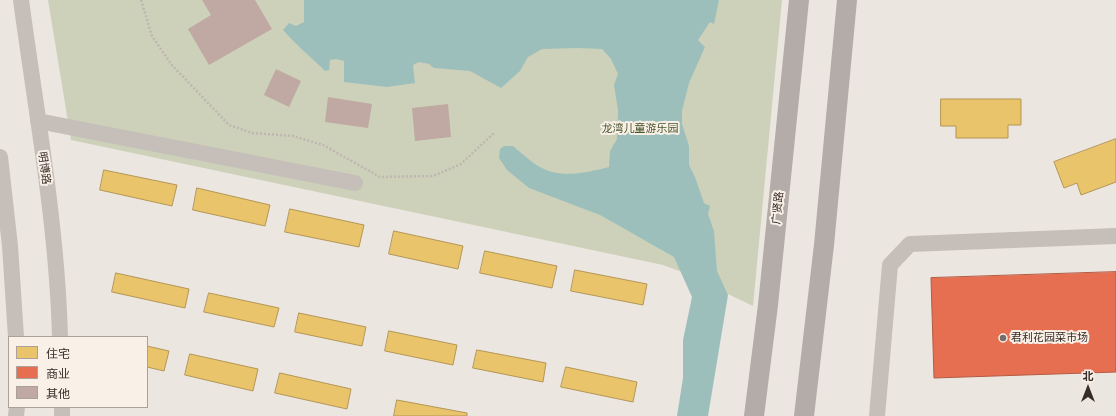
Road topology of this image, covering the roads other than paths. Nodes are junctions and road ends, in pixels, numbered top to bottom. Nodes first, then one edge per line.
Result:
1 (21, 0) edge
2 (799, 0) edge
3 (847, 0) edge
4 (38, 121) junction
5 (0, 157) edge
6 (355, 183) dead end
7 (1116, 236) edge
8 (16, 336) edge
9 (60, 336) edge
10 (754, 416) edge
11 (804, 416) edge
12 (877, 416) edge

1 - 4 street, 明博路
2 - 10 main road, 广贤路
3 - 11 main road
4 - 6 street
4 - 9 street, 明博路
5 - 8 street
7 - 12 street

